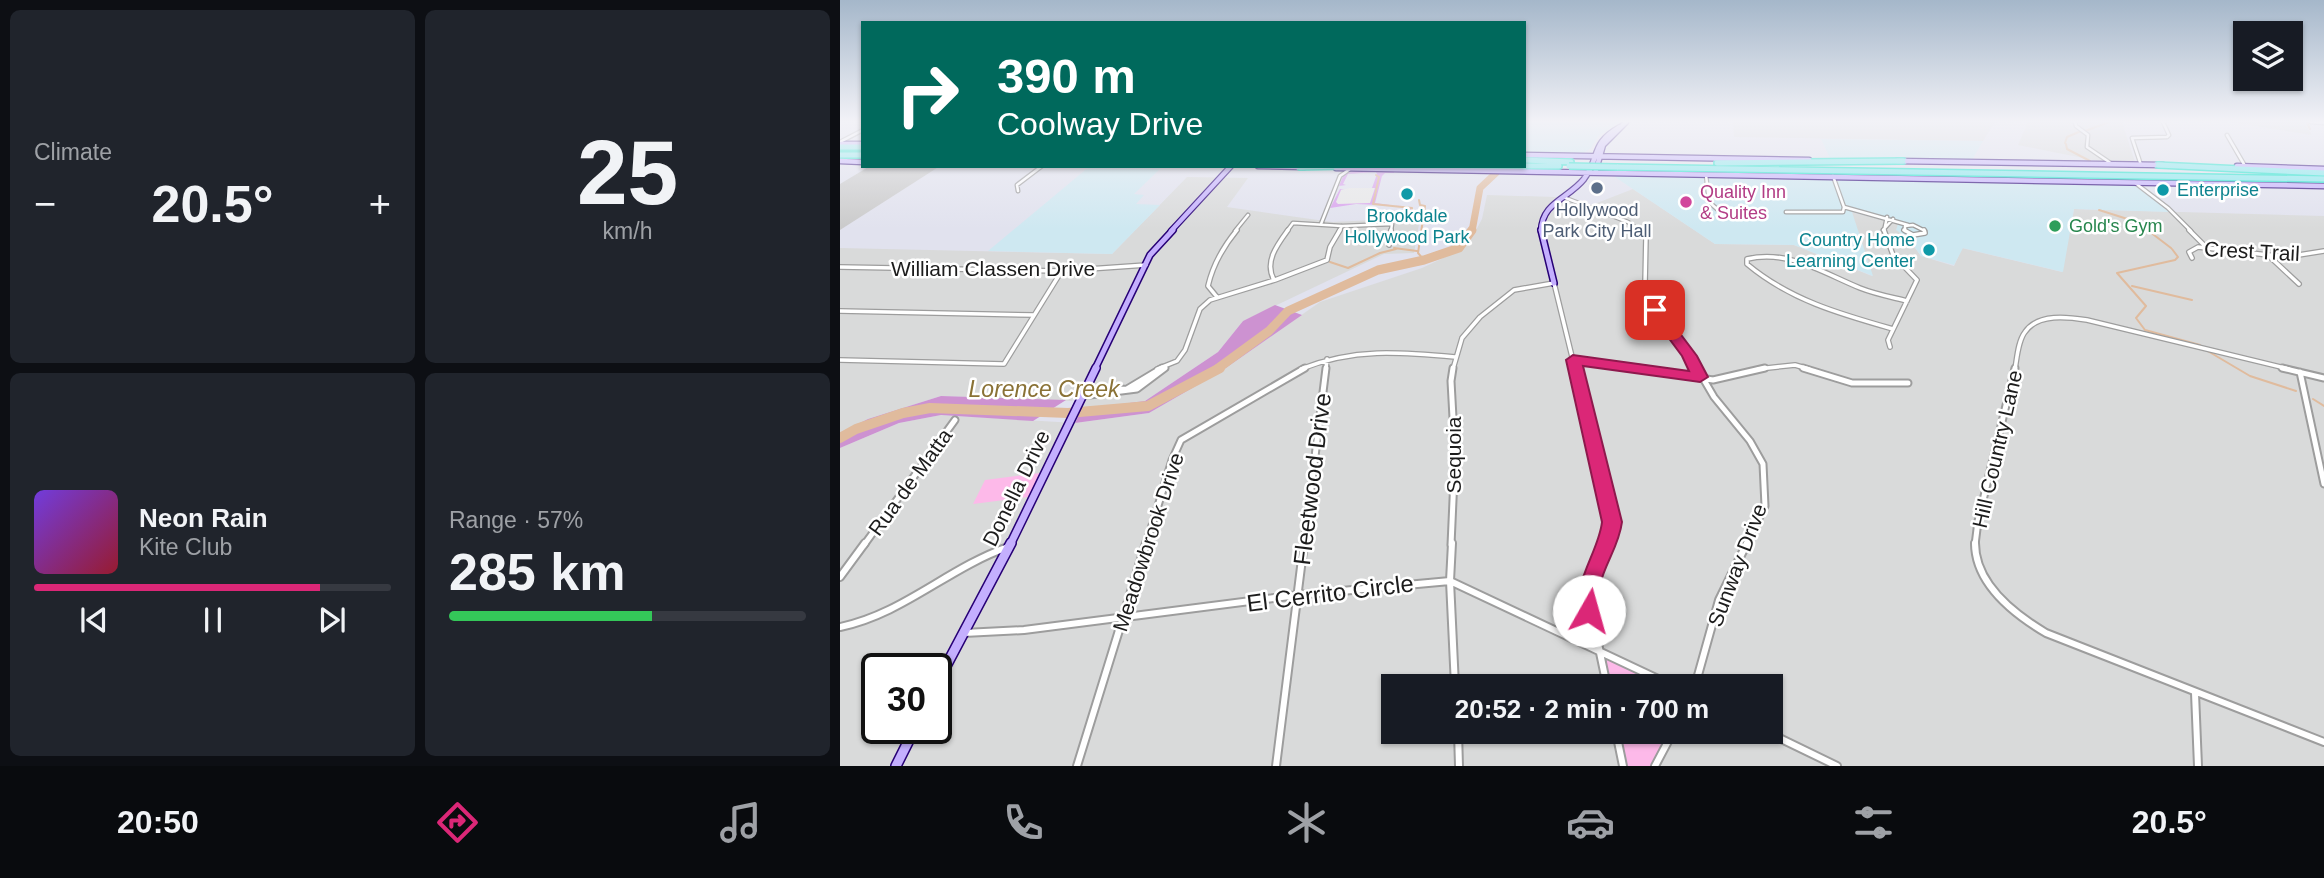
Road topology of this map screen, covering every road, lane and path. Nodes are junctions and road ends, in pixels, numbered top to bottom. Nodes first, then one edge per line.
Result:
1 (1580, 158) edge
2 (1587, 158) edge
3 (1592, 158) edge
4 (1599, 158) edge
5 (1606, 158) edge
6 (1613, 158) edge
7 (2102, 158) edge
8 (2139, 158) edge
9 (2240, 158) edge
10 (1526, 160) edge
11 (1526, 160) edge
12 (1618, 161) junction
13 (1903, 161) junction
14 (1571, 164) junction
15 (1690, 164) junction
16 (2112, 164) junction
17 (2141, 165) junction
18 (2158, 165) junction
19 (1526, 166) edge
20 (1559, 166) junction
21 (2245, 166) junction
22 (1667, 167) junction
23 (1039, 168) edge
24 (1333, 168) edge
25 (1358, 168) junction
26 (1224, 169) edge
27 (1564, 172) junction
28 (1588, 172) junction
29 (1595, 172) junction
30 (1622, 172) junction
31 (2324, 174) edge
32 (1706, 175) junction
33 (1340, 176) junction
34 (1824, 176) junction
35 (1833, 176) junction
36 (2243, 177) junction
37 (1584, 178) junction
38 (2026, 179) junction
39 (2133, 181) junction
40 (1578, 184) junction
41 (2324, 186) edge
42 (1018, 191) dead end
43 (1562, 196) junction
44 (1844, 207) junction
45 (1717, 209) dead end
46 (1786, 212) dead end
47 (1248, 215) dead end
48 (1322, 216) junction
49 (1887, 218) junction
50 (1893, 219) junction
51 (1315, 224) junction
52 (1320, 225) junction
53 (1908, 225) junction
54 (1342, 226) junction
55 (1883, 230) junction
56 (1389, 245) dead end
57 (2206, 247) junction
58 (2324, 251) edge
59 (2269, 256) junction
60 (2192, 258) dead end
61 (1146, 265) junction
62 (840, 267) edge
63 (1060, 271) junction
64 (1275, 280) junction
65 (1554, 283) junction
66 (2299, 284) dead end
67 (1217, 297) junction
68 (1907, 301) junction
69 (840, 311) edge
70 (1035, 315) junction
71 (1894, 329) junction
72 (1890, 347) dead end
73 (1455, 357) junction
74 (1327, 359) junction
75 (840, 360) edge
76 (1573, 360) junction
77 (2300, 372) junction
78 (1700, 377) junction
79 (2324, 378) edge
80 (1908, 383) dead end
81 (1083, 395) junction
82 (955, 420) dead end
83 (2324, 484) edge
84 (1009, 546) junction
85 (840, 577) edge
86 (1450, 581) junction
87 (1297, 595) junction
88 (1124, 618) junction
89 (840, 627) edge
90 (964, 633) junction
91 (1599, 649) junction
92 (952, 655) edge
93 (1454, 674) edge
94 (1604, 674) edge
95 (1649, 674) edge
96 (1698, 674) edge
97 (2195, 693) junction
98 (1783, 740) edge
99 (2324, 742) edge
100 (907, 744) edge
101 (1458, 744) edge
102 (1618, 744) edge
103 (1667, 744) edge
104 (896, 766) edge
105 (1077, 766) edge
106 (1276, 766) edge
107 (1459, 766) edge
108 (1623, 766) edge
109 (1656, 766) edge
110 (1838, 766) edge
111 (2198, 766) edge

1 - 14 main road
2 - 14 main road
3 - 28 main road
4 - 29 main road
5 - 12 main road
6 - 12 main road
7 - 16 street
8 - 17 street
9 - 21 street
10 - 14 highway
11 - 20 highway
12 - 13 main road
12 - 14 highway, bridge
12 - 15 highway
12 - 22 highway
12 - 30 main road
13 - 15 highway
13 - 16 main road
14 - 20 highway
14 - 27 main road
14 - 27 main road
14 - 28 main road
14 - 37 main road
15 - 31 highway
16 - 17 main road
17 - 18 main road
18 - 21 main road
18 - 31 highway
19 - 20 highway
21 - 31 main road
22 - 34 highway
22 - 36 highway
23 - 42 street
24 - 25 main road
24 - 33 street
25 - 27 main road
25 - 33 street
26 - 61 main road, Donella Drive
28 - 29 main road
28 - 37 main road
29 - 30 main road
29 - 40 main road
30 - 32 main road
31 - 36 highway
32 - 34 main road
32 - 45 street
33 - 48 street
34 - 35 main road
35 - 38 main road
35 - 44 street
36 - 38 highway
37 - 40 main road
38 - 39 main road
39 - 41 main road
39 - 57 street
40 - 43 main road
43 - 65 main road
43 - 78 street, Sunway Drive
44 - 46 street
44 - 49 street
47 - 67 street
48 - 51 street
48 - 52 street
49 - 50 street
49 - 55 street
50 - 53 street
50 - 55 street
51 - 52 street
51 - 64 street
52 - 54 street
53 - 53 street
54 - 56 street
54 - 64 street
55 - 68 street
57 - 59 street, Crest Trail
57 - 60 street, Crest Trail
58 - 59 street, Crest Trail
59 - 66 street
61 - 63 street, William Classen Drive
61 - 81 main road, Donella Drive
62 - 63 street, William Classen Drive
63 - 70 street
64 - 67 street
65 - 73 street, Sequoia
65 - 76 street
67 - 81 street
68 - 71 street
68 - 71 street
69 - 70 street
70 - 75 street
71 - 72 street
73 - 74 street, Meadowbrook Drive
73 - 86 street, Sequoia
74 - 87 street, Fleetwood Drive
74 - 88 street, Meadowbrook Drive
76 - 78 street
76 - 91 street
77 - 79 street, Hill Country Lane
77 - 83 street
77 - 97 street, Hill Country Lane
78 - 80 street
78 - 96 street, Sunway Drive
81 - 84 main road, Donella Drive
82 - 85 street, Rua de Matta
84 - 89 street
84 - 90 main road, Donella Drive
86 - 87 street, El Cerrito Circle
86 - 91 street, El Cerrito Circle
86 - 93 street, Sequoia
87 - 88 street, El Cerrito Circle
87 - 106 street, Fleetwood Drive
88 - 90 street, El Cerrito Circle
88 - 105 street, Meadowbrook Drive
90 - 92 main road, Donella Drive
91 - 94 street
91 - 95 street, El Cerrito Circle
97 - 99 street, Hill Country Lane
97 - 111 street
98 - 110 street
100 - 104 main road
101 - 107 street
102 - 108 street
103 - 109 street

